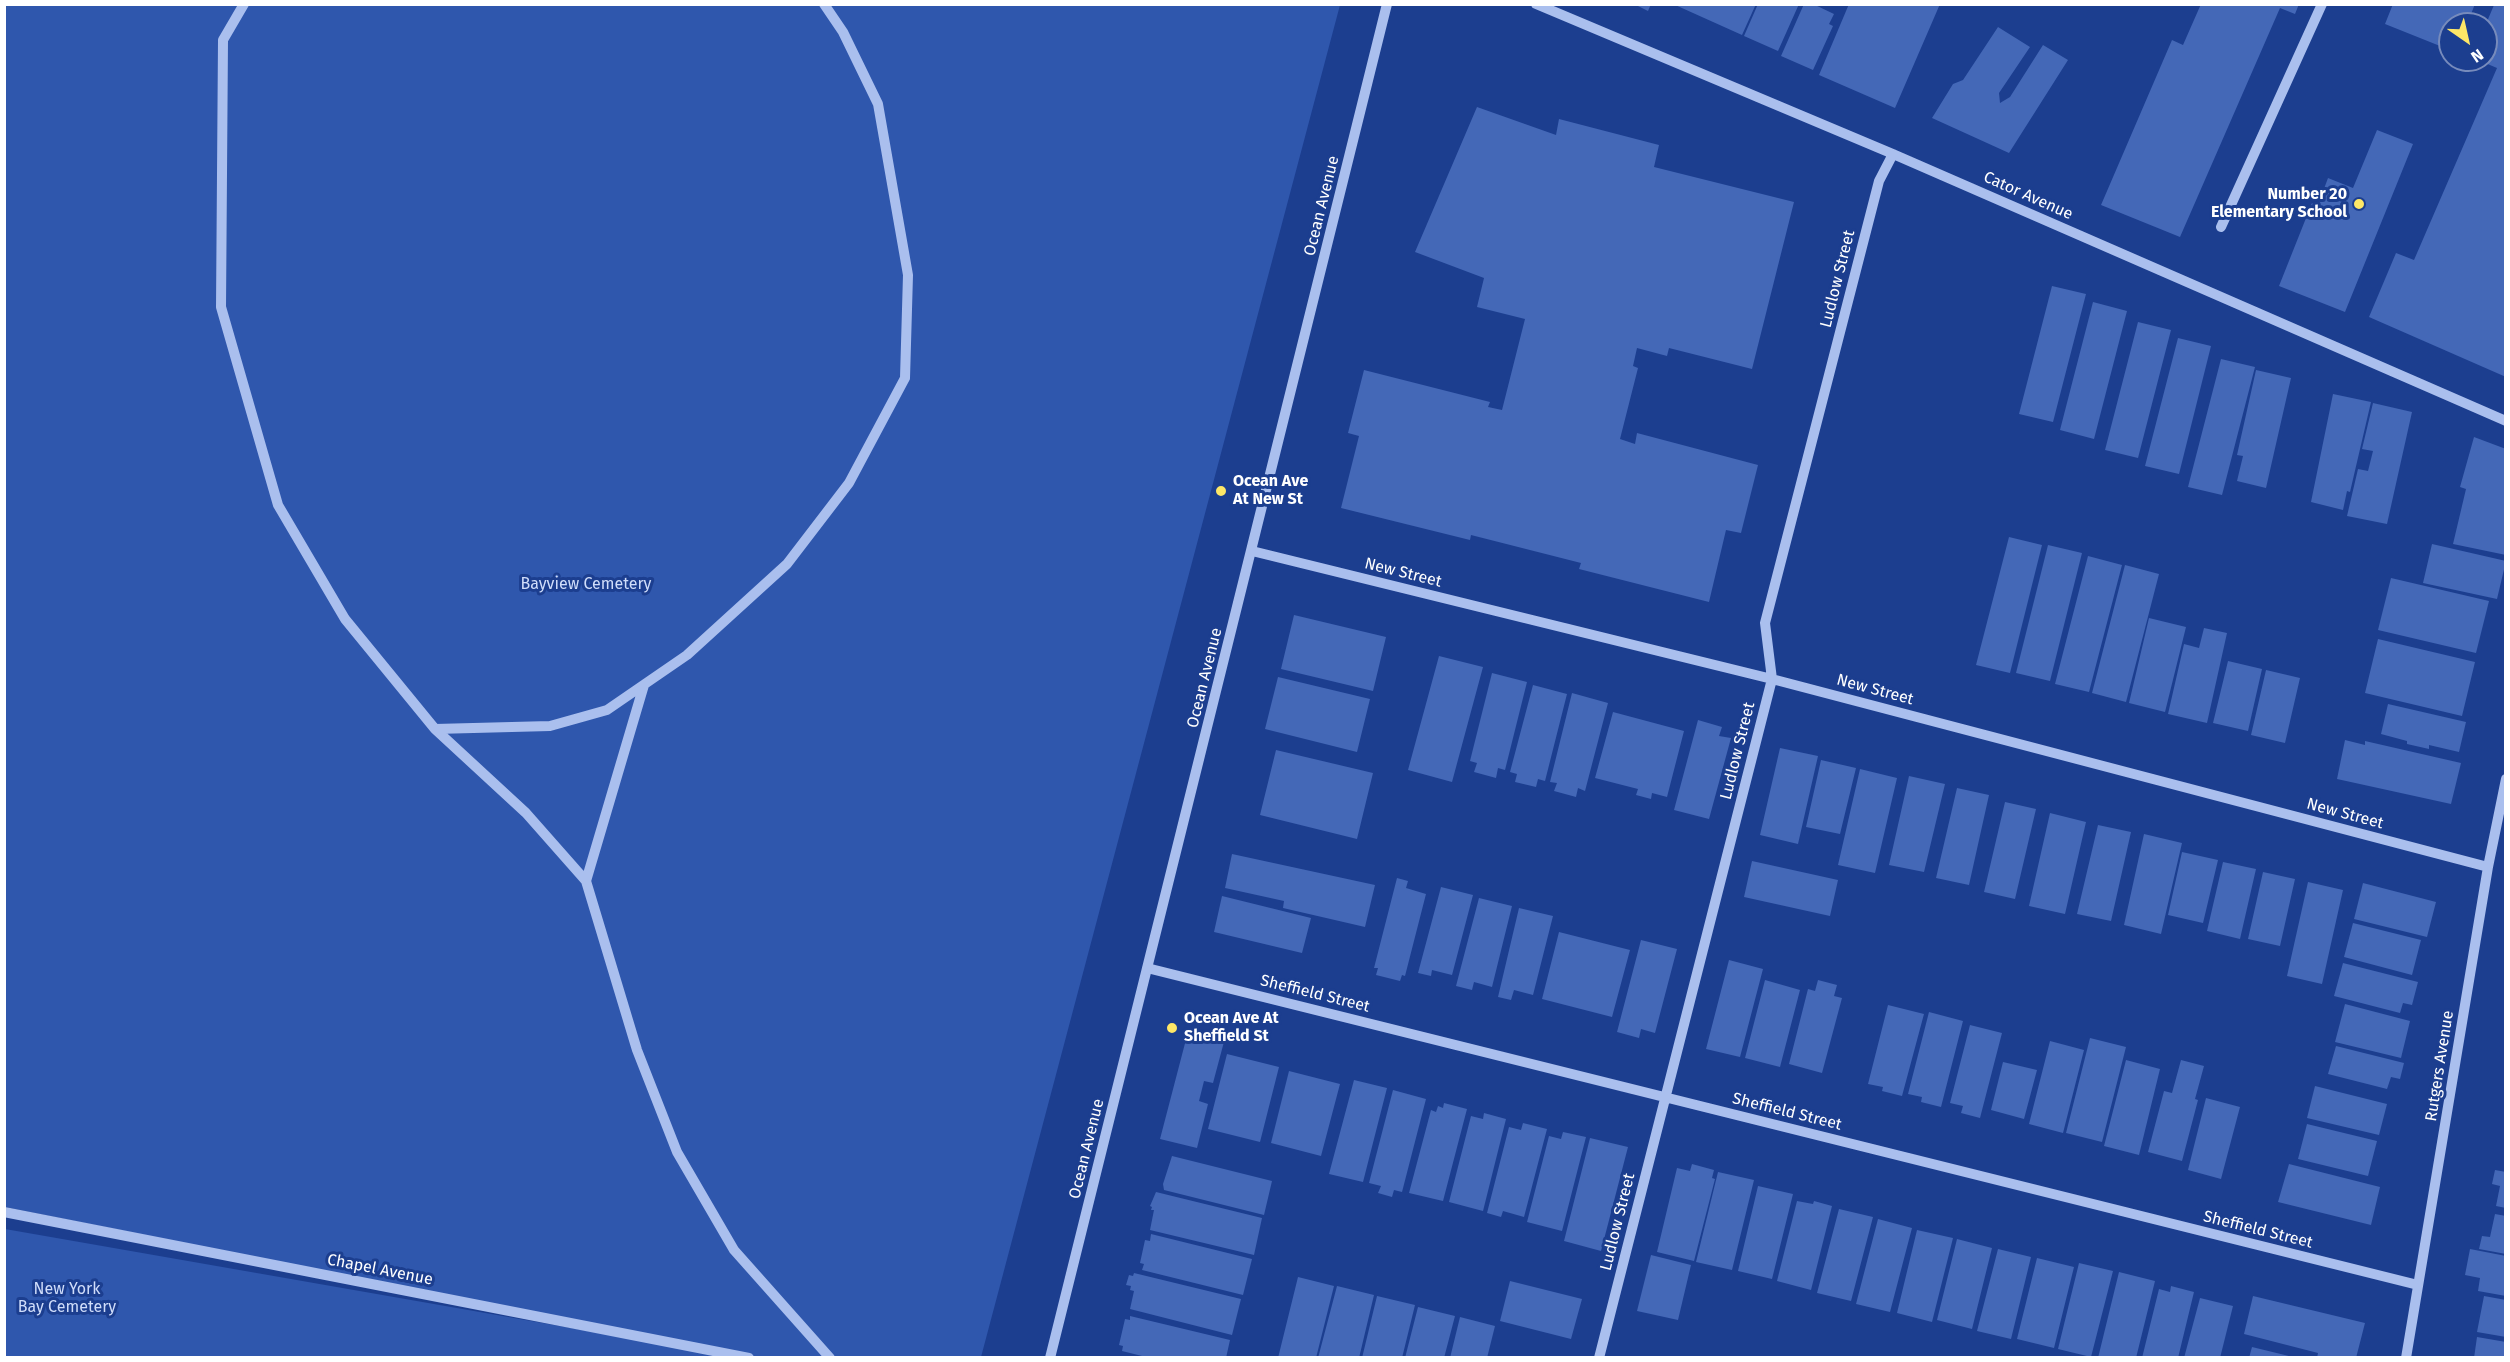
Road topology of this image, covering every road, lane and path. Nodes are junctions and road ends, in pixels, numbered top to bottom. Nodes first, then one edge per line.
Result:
1 (244, 4) edge
2 (824, 4) edge
3 (1387, 4) edge
4 (1536, 4) edge
5 (2322, 4) edge
6 (1893, 153) junction
7 (2221, 227) dead end
8 (2505, 421) edge
9 (1252, 551) junction
10 (1772, 679) junction
11 (644, 685) junction
12 (435, 729) junction
13 (2505, 779) edge
14 (2488, 867) junction
15 (586, 881) junction
16 (1148, 968) junction
17 (1665, 1097) junction
18 (4, 1212) edge
19 (2418, 1285) junction
20 (749, 1358) edge
21 (830, 1358) edge
22 (1050, 1358) edge
23 (1599, 1358) edge
24 (2406, 1358) edge

1 - 12 street
2 - 11 street
3 - 9 street, Ocean Avenue
4 - 6 street, Cator Avenue
5 - 7 street
6 - 8 street, Cator Avenue
6 - 10 street, Ludlow Street
9 - 10 street, New Street
9 - 16 street, Ocean Avenue
10 - 14 street, New Street
10 - 17 street, Ludlow Street
11 - 12 street
11 - 15 street
12 - 15 street
13 - 14 street, Rutgers Avenue
14 - 19 street, Rutgers Avenue
15 - 21 street
16 - 17 street, Sheffield Street
16 - 22 street, Ocean Avenue
17 - 19 street, Sheffield Street
17 - 23 street, Ludlow Street
18 - 20 street, Chapel Avenue
19 - 24 street, Rutgers Avenue

